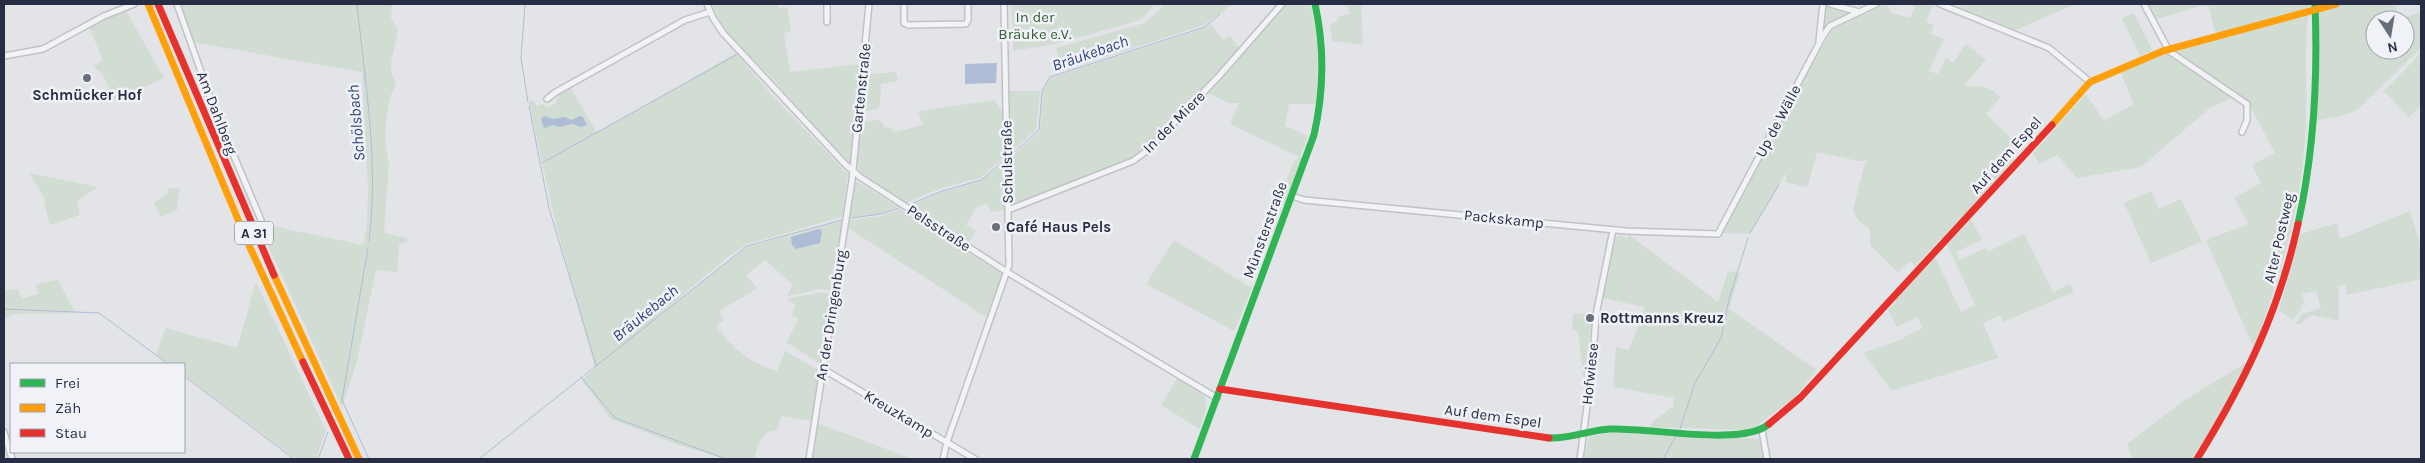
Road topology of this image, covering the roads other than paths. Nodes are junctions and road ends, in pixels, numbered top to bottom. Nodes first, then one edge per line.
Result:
1 (134, 4) edge
2 (148, 4) edge
3 (158, 4) edge
4 (177, 4) edge
5 (707, 4) edge
6 (827, 4) edge
7 (869, 4) edge
8 (904, 4) edge
9 (968, 4) edge
10 (1004, 4) edge
11 (1282, 4) edge
12 (1315, 4) edge
13 (1823, 4) edge
14 (1830, 4) edge
15 (1876, 4) edge
16 (1940, 4) edge
17 (2144, 4) edge
18 (2336, 4) edge
19 (2315, 7) edge
20 (710, 12) junction
21 (1859, 12) junction
22 (827, 22) dead end
23 (1819, 44) junction
24 (2168, 51) junction
25 (4, 56) edge
26 (2090, 82) junction
27 (547, 99) dead end
28 (2242, 132) dead end
29 (852, 171) junction
30 (1292, 196) junction
31 (1008, 210) junction
32 (261, 220) dead end
33 (1613, 230) junction
34 (1718, 234) joint
35 (1008, 272) junction
36 (823, 369) junction
37 (1220, 389) junction
38 (1217, 398) junction
39 (1762, 430) junction
40 (4, 432) edge
41 (1584, 432) junction
42 (947, 442) junction
43 (10, 452) edge
44 (348, 459) edge
45 (359, 459) edge
46 (809, 459) edge
47 (943, 459) edge
48 (975, 459) edge
49 (1194, 459) edge
50 (1580, 459) edge
51 (1767, 459) edge
52 (2197, 459) edge

1 - 25 street
2 - 44 main road, A 31
3 - 45 main road, A 31
4 - 32 street, Am Dahlberg
5 - 20 street, Pelsstraße
6 - 22 street
7 - 29 street, Gartenstraße
8 - 9 street
10 - 31 street, Schulstraße
11 - 31 street, In der Miere
12 - 30 main road, Münsterstraße
13 - 23 street, Up de Wälle
14 - 21 street
15 - 21 street
16 - 26 street
17 - 24 street
18 - 19 main road, Auf dem Espel
19 - 24 main road, Auf dem Espel
19 - 52 main road, Alter Postweg
20 - 27 street
20 - 29 street, Pelsstraße
21 - 23 street
23 - 34 street, Up de Wälle
24 - 26 main road, Auf dem Espel
24 - 28 street
26 - 39 main road, Auf dem Espel
29 - 35 street, Pelsstraße
29 - 36 street, An der Dringenburg
30 - 33 street, Packskamp
30 - 37 main road, Münsterstraße
31 - 35 street, Schulstraße
33 - 34 street, Packskamp
33 - 41 street, Hofwiese
35 - 38 street, Pelsstraße
35 - 42 street, Schulstraße
36 - 42 street, Kreuzkamp
36 - 46 street, An der Dringenburg
37 - 38 main road, Münsterstraße
37 - 41 main road, Auf dem Espel
38 - 49 main road, Münsterstraße
39 - 41 main road, Auf dem Espel
39 - 51 street
40 - 43 street
41 - 50 street, Hofwiese
42 - 47 street, Schulstraße
42 - 48 street, Kreuzkamp

